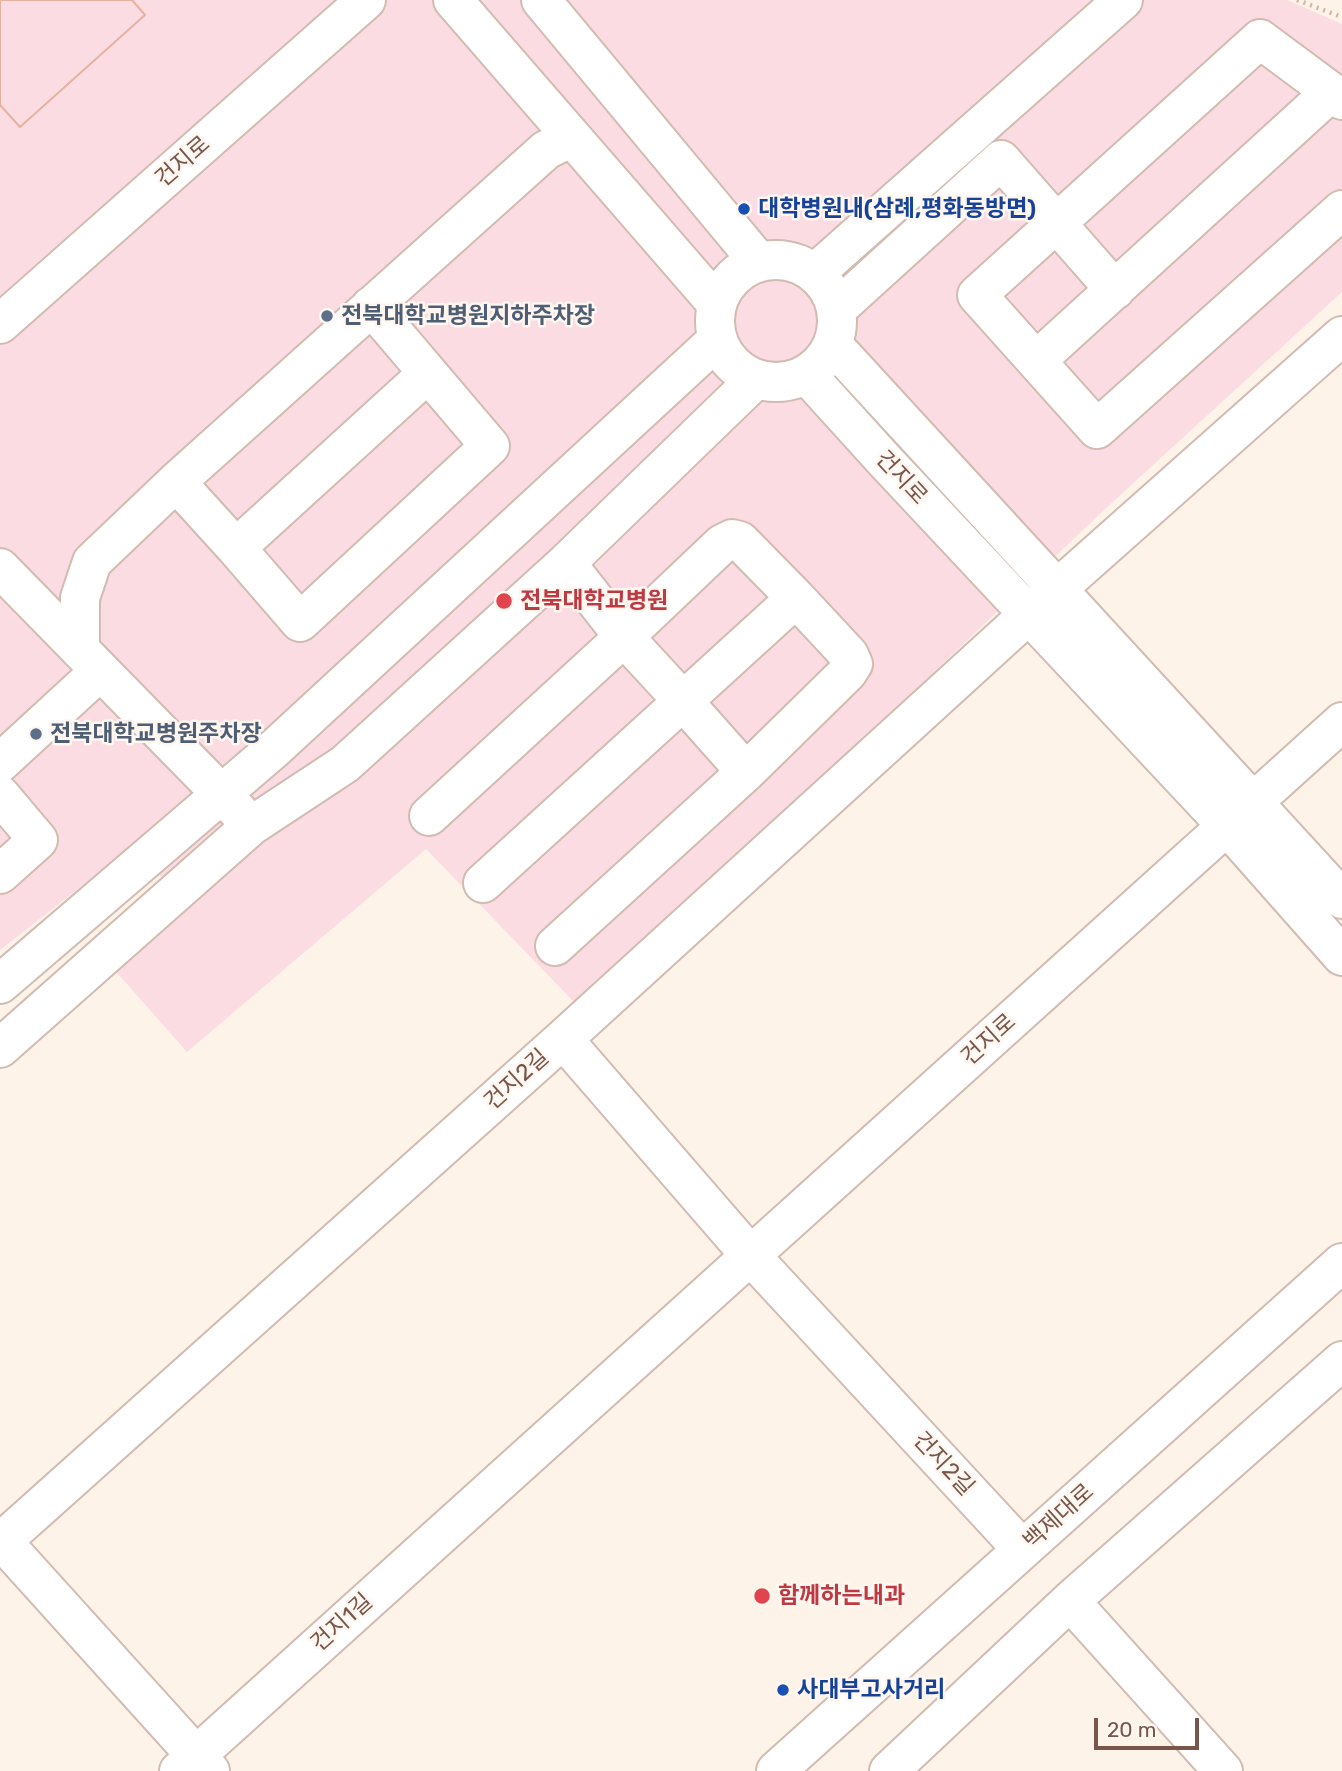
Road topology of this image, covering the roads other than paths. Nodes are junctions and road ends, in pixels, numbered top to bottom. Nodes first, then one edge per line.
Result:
1 (366, 0) edge
2 (453, 0) edge
3 (541, 0) edge
4 (1123, 0) edge
5 (1337, 96) edge
6 (975, 131) junction
7 (572, 137) junction
8 (1001, 160) junction
9 (1342, 210) edge
10 (1056, 223) junction
11 (758, 261) junction
12 (815, 273) junction
13 (1115, 290) junction
14 (716, 303) junction
15 (371, 306) junction
16 (0, 324) edge
17 (835, 327) junction
18 (1342, 337) edge
19 (716, 340) junction
20 (1037, 360) junction
21 (428, 373) junction
22 (807, 375) junction
23 (755, 380) junction
24 (176, 482) junction
25 (236, 548) junction
26 (566, 563) junction
27 (0, 568) edge
28 (1058, 588) junction
29 (796, 598) junction
30 (1029, 614) junction
31 (624, 637) junction
32 (90, 661) junction
33 (683, 701) junction
34 (1342, 722) edge
35 (0, 762) edge
36 (746, 772) junction
37 (221, 793) junction
38 (0, 795) edge
39 (1240, 814) junction
40 (429, 816) dead end
41 (251, 826) junction
42 (0, 874) edge
43 (483, 883) dead end
44 (1342, 899) edge
45 (555, 946) dead end
46 (1342, 956) edge
47 (0, 984) edge
48 (563, 1039) junction
49 (0, 1048) edge
50 (750, 1255) junction
51 (1342, 1263) edge
52 (289, 1285) joint
53 (1342, 1362) edge
54 (1, 1542) edge
55 (1022, 1549) junction
56 (1070, 1601) junction
57 (195, 1766) edge
58 (776, 1771) edge
59 (889, 1771) edge
60 (1223, 1771) edge

1 - 16 street, 건지로
2 - 7 street
3 - 11 street
4 - 6 street
5 - 10 street
5 - 13 street
6 - 8 street
6 - 12 street
7 - 14 street
7 - 15 street
8 - 10 street
8 - 17 street
9 - 20 street
10 - 13 street
10 - 20 street
11 - 12 street
11 - 14 street
12 - 17 street, 건지로
13 - 20 street
14 - 19 street
15 - 21 street
15 - 24 street
17 - 22 street
17 - 28 street, 건지로
18 - 28 street
19 - 23 street
19 - 37 street
21 - 25 street
21 - 25 street
22 - 23 street
22 - 30 street, 건지로
23 - 26 street
24 - 25 street
24 - 32 street
26 - 31 street
26 - 41 street
27 - 32 street
28 - 30 street
28 - 39 street, 건지로
29 - 31 street
29 - 33 street
29 - 36 street
30 - 39 street, 건지로
30 - 48 street
31 - 33 street
31 - 40 street
32 - 35 street
32 - 37 street
33 - 36 street
33 - 43 street
34 - 39 street, 건지로
36 - 45 street
37 - 41 street
37 - 47 street
38 - 42 street
39 - 44 street, 건지로
39 - 46 street, 건지로
39 - 50 street, 건지로
41 - 49 street
48 - 50 street, 건지2길
48 - 52 street, 건지2길
50 - 55 street, 건지2길
50 - 57 street, 건지1길
51 - 55 street, 백제대로
52 - 54 street, 건지1길
53 - 56 street
54 - 57 street, 건지1길
55 - 58 street, 백제대로
56 - 59 street
56 - 60 street

